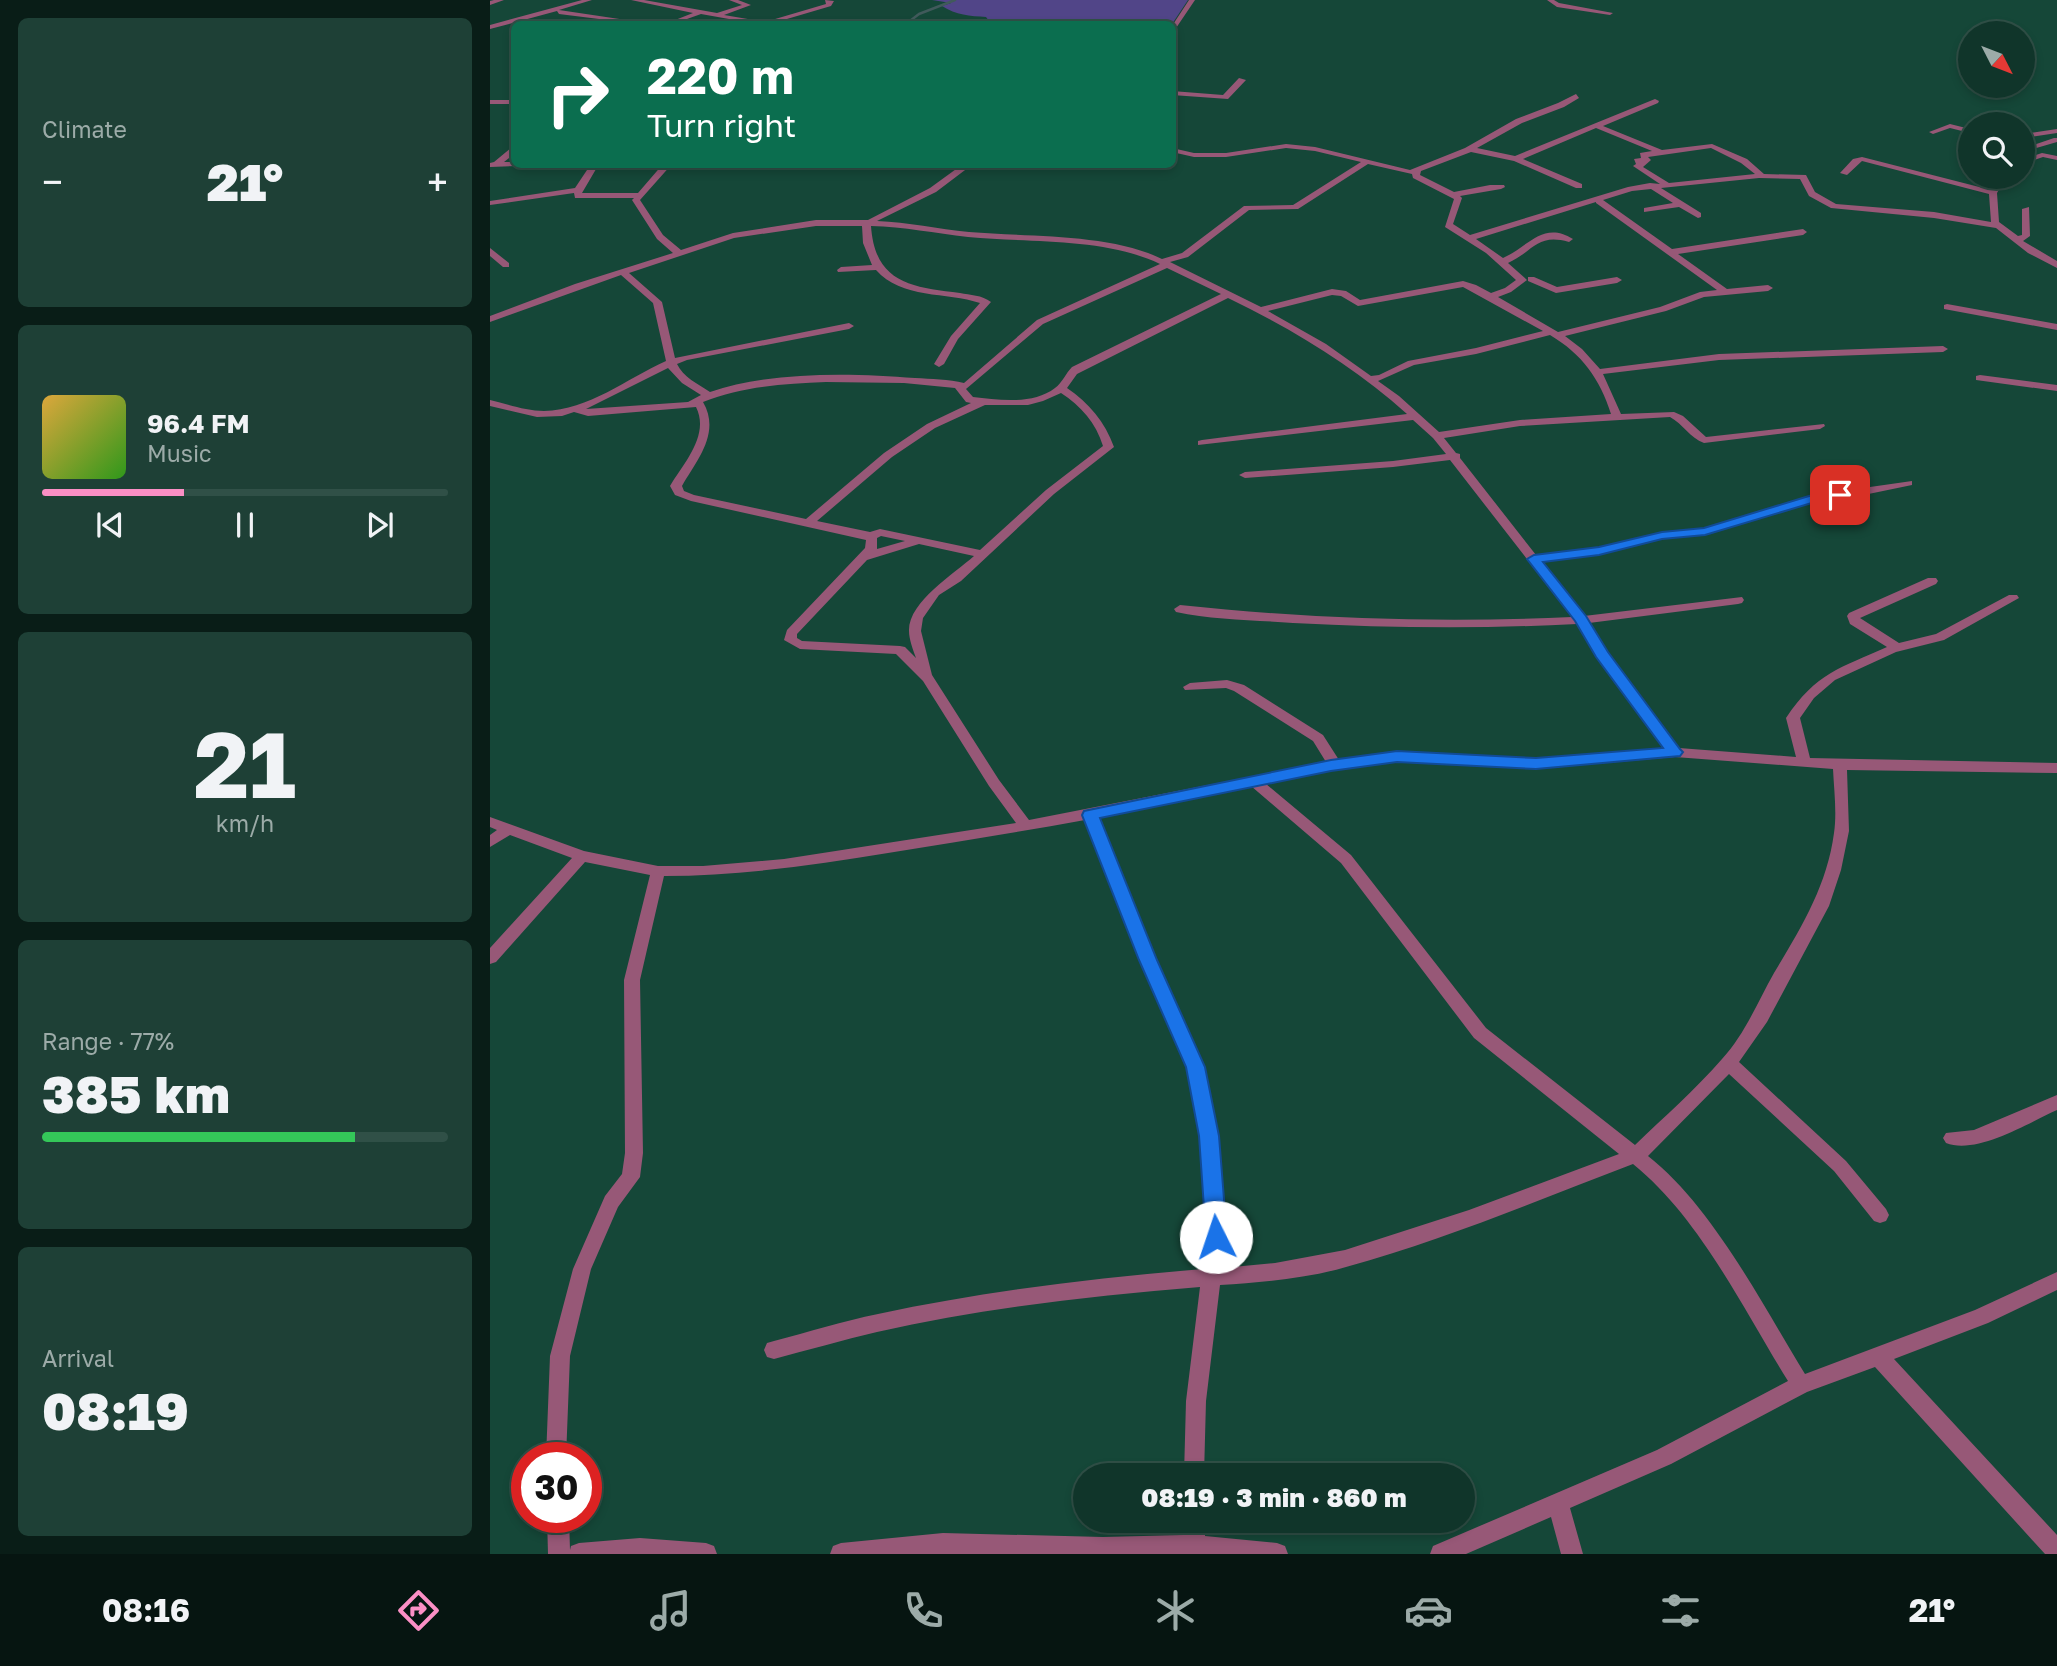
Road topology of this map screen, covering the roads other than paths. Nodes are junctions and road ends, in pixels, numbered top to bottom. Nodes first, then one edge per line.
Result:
1 (501, 0) edge
2 (589, 0) edge
3 (634, 0) edge
4 (695, 0) edge
5 (733, 0) edge
6 (828, 0) edge
7 (1192, 0) edge
8 (1549, 0) edge
9 (648, 1) edge
10 (490, 3) edge
11 (722, 4) dead end
12 (677, 6) junction
13 (550, 11) junction
14 (702, 12) junction
15 (1610, 13) dead end
16 (718, 14) junction
17 (511, 21) edge
18 (512, 21) edge
19 (627, 21) edge
20 (676, 21) edge
21 (748, 21) edge
22 (778, 21) edge
23 (1176, 26) edge
24 (490, 27) edge
25 (1242, 80) dead end
26 (1176, 93) edge
27 (1576, 96) dead end
28 (1655, 101) dead end
29 (490, 102) edge
30 (511, 102) edge
31 (1595, 125) junction
32 (1958, 128) edge
33 (2057, 131) edge
34 (1933, 132) dead end
35 (2035, 134) edge
36 (2057, 140) edge
37 (2035, 145) edge
38 (1470, 149) junction
39 (1176, 151) edge
40 (511, 152) edge
41 (1660, 152) junction
42 (2035, 152) edge
43 (2042, 155) junction
44 (2035, 158) edge
45 (2057, 158) edge
46 (1517, 159) junction
47 (1365, 163) junction
48 (511, 164) edge
49 (493, 165) edge
50 (592, 168) edge
51 (664, 168) edge
52 (964, 168) edge
53 (1417, 170) junction
54 (1844, 173) dead end
55 (1762, 176) junction
56 (1666, 184) junction
57 (1650, 185) junction
58 (1579, 186) dead end
59 (1501, 187) dead end
60 (1995, 189) edge
61 (578, 190) junction
62 (1993, 192) junction
63 (640, 195) junction
64 (1453, 195) junction
65 (1598, 201) junction
66 (490, 203) edge
67 (1679, 204) junction
68 (2026, 209) dead end
69 (1647, 211) dead end
70 (1698, 215) dead end
71 (868, 222) junction
72 (1998, 226) junction
73 (1803, 232) dead end
74 (1471, 238) junction
75 (1569, 239) dead end
76 (2017, 240) junction
77 (490, 251) edge
78 (1671, 252) junction
79 (682, 254) junction
80 (1165, 262) junction
81 (1502, 262) junction
82 (506, 265) dead end
83 (2057, 265) edge
84 (876, 267) junction
85 (841, 270) dead end
86 (623, 272) junction
87 (1531, 279) dead end
88 (1618, 281) dead end
89 (1768, 288) dead end
90 (1724, 291) junction
91 (1227, 295) junction
92 (1490, 297) junction
93 (1947, 307) dead end
94 (1260, 310) junction
95 (490, 319) edge
96 (849, 326) dead end
97 (2057, 327) edge
98 (1554, 333) junction
99 (1943, 349) dead end
100 (670, 363) junction
101 (939, 363) dead end
102 (1599, 372) junction
103 (1980, 378) dead end
104 (1371, 379) junction
105 (957, 384) junction
106 (2057, 388) edge
107 (1062, 389) junction
108 (708, 395) junction
109 (984, 401) junction
110 (490, 403) edge
111 (692, 403) junction
112 (574, 409) junction
113 (1416, 416) junction
114 (1617, 418) junction
115 (1820, 426) dead end
116 (1437, 436) junction
117 (1202, 443) dead end
118 (1456, 456) junction
119 (1245, 475) dead end
120 (1908, 484) dead end
121 (807, 523) junction
122 (869, 537) junction
123 (918, 540) junction
124 (981, 554) junction
125 (864, 558) junction
126 (1534, 559) junction
127 (1932, 581) dead end
128 (2013, 598) dead end
129 (1738, 600) dead end
130 (1180, 610) dead end
131 (1581, 620) junction
132 (1898, 648) junction
133 (928, 678) junction
134 (1189, 687) dead end
135 (1675, 752) junction
136 (1804, 763) junction
137 (1335, 765) junction
138 (1840, 765) junction
139 (2057, 768) edge
140 (1254, 781) junction
141 (1090, 815) junction
142 (490, 822) edge
143 (1026, 826) junction
144 (508, 829) junction
145 (490, 842) edge
146 (582, 856) junction
147 (658, 871) junction
148 (490, 958) edge
149 (1729, 1063) junction
150 (2057, 1102) edge
151 (1952, 1138) dead end
152 (1637, 1155) junction
153 (1880, 1215) dead end
154 (1213, 1278) junction
155 (2057, 1281) edge
156 (774, 1350) dead end
157 (1878, 1356) junction
158 (1801, 1385) junction
159 (557, 1442) edge
160 (1194, 1463) edge
161 (1558, 1502) junction
162 (558, 1533) edge
163 (1194, 1533) edge
164 (1194, 1546) junction
165 (1230, 1551) edge
166 (2057, 1551) edge
167 (559, 1554) edge
168 (579, 1554) edge
169 (706, 1554) edge
170 (841, 1554) edge
171 (1277, 1554) edge
172 (1441, 1554) edge
173 (1572, 1554) edge

1 - 10 street
2 - 13 street
3 - 9 street
4 - 12 street
5 - 11 street
5 - 16 street
6 - 22 street
7 - 23 street
8 - 15 street
9 - 12 street
12 - 14 street
13 - 18 street
13 - 19 street
14 - 16 street
14 - 20 street
16 - 21 street
17 - 24 street
25 - 26 street
27 - 38 street
28 - 31 street
29 - 30 street
31 - 41 street
31 - 46 street
32 - 34 street
33 - 35 street
36 - 37 street
38 - 46 street
38 - 53 street
39 - 47 street
40 - 49 street
41 - 55 street
41 - 56 street
42 - 43 street
43 - 44 street
43 - 45 street
46 - 58 street
47 - 53 street
47 - 80 street
48 - 49 street
50 - 61 street
51 - 63 street
52 - 71 street
53 - 64 street
54 - 62 street
55 - 56 street
55 - 72 street
56 - 57 street
57 - 65 street
57 - 67 street
59 - 64 street
60 - 62 street
61 - 63 street
61 - 66 street
62 - 72 street
63 - 79 street
64 - 74 street
65 - 74 street
65 - 78 street
67 - 69 street
67 - 70 street
68 - 76 street
71 - 79 street
71 - 80 street
71 - 84 street
72 - 76 street
73 - 78 street
74 - 81 street
75 - 81 street
76 - 83 street
77 - 82 street
78 - 90 street
79 - 86 street
80 - 91 street
80 - 105 street
81 - 92 street
84 - 85 street
84 - 101 street
86 - 95 street
86 - 100 street
87 - 88 street
89 - 90 street
90 - 98 street
91 - 94 street
91 - 107 street
92 - 94 street
92 - 98 street
93 - 97 street
94 - 104 street
96 - 100 street
98 - 102 street
98 - 104 street
99 - 102 street
100 - 108 street
100 - 112 street
102 - 114 street
103 - 106 street
104 - 113 street
105 - 108 street
105 - 109 street
107 - 109 street
107 - 124 street
108 - 111 street
109 - 121 street
110 - 112 street
111 - 112 street
111 - 121 street
113 - 116 street
113 - 117 street
114 - 115 street
114 - 116 street
116 - 118 street
118 - 119 street
118 - 126 street
120 - 126 street
121 - 122 street
122 - 123 street
122 - 125 street
123 - 124 street
123 - 125 street
124 - 133 street
125 - 133 street
126 - 131 street
127 - 132 street
128 - 132 street
129 - 131 street
130 - 131 street
131 - 135 street
132 - 136 street
133 - 143 street
134 - 137 street
135 - 136 street
135 - 137 street
136 - 138 street
137 - 140 street
138 - 139 street
138 - 149 street
140 - 141 street
140 - 152 street
141 - 143 street
141 - 154 street
142 - 144 street
143 - 147 street
144 - 145 street
144 - 146 street
146 - 147 street
146 - 148 street
147 - 159 street
149 - 152 street
149 - 153 street
150 - 151 street
152 - 154 street
152 - 158 street
154 - 156 street
154 - 160 street
155 - 157 street
157 - 158 street
157 - 166 street
158 - 161 street
161 - 172 street
161 - 173 street
162 - 167 street
163 - 164 street
164 - 165 street
164 - 170 street
165 - 171 street
168 - 169 street

